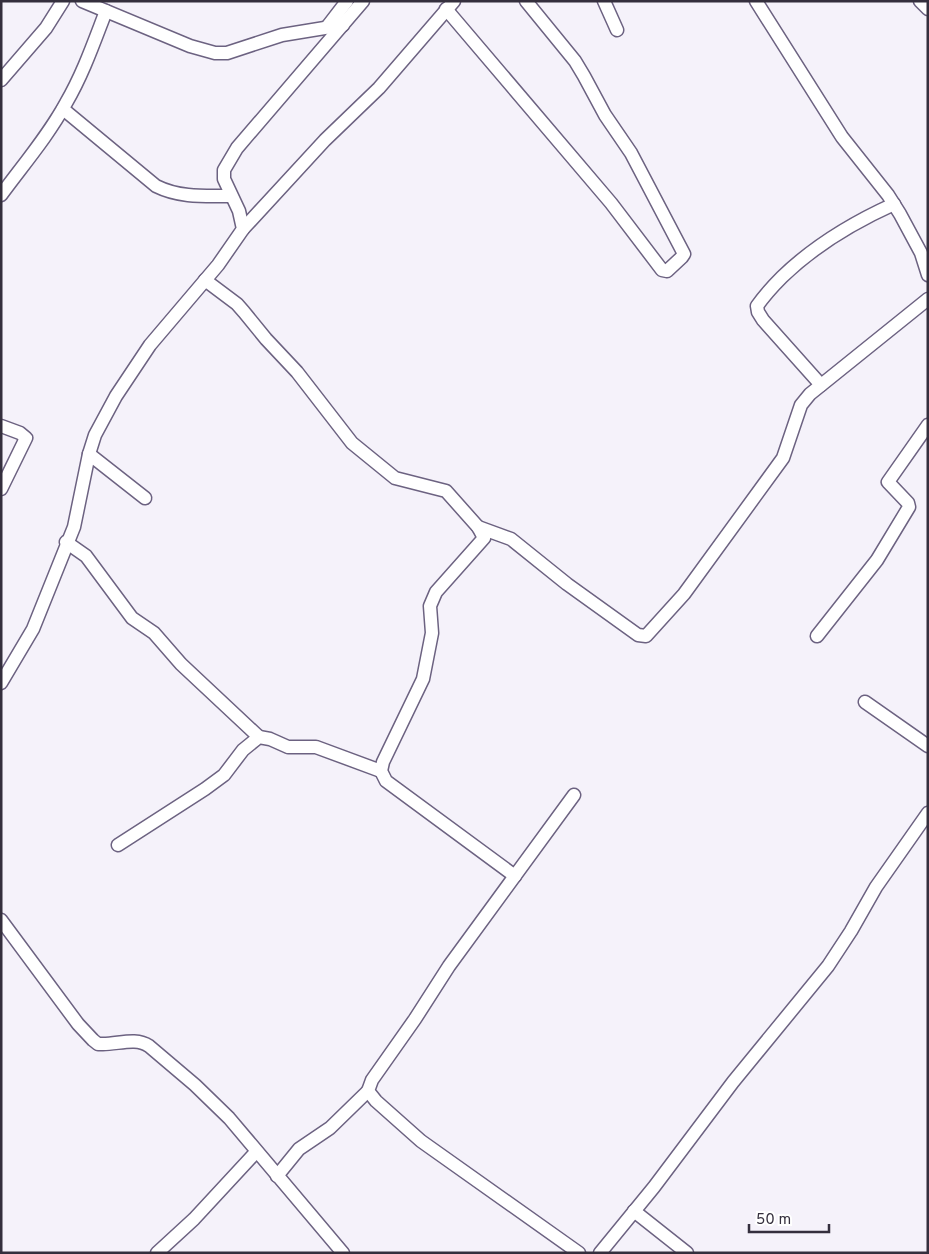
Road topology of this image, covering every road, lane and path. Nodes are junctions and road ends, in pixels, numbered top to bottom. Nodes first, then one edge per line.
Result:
1 (63, 1) edge
2 (82, 1) edge
3 (347, 1) edge
4 (363, 1) edge
5 (526, 1) edge
6 (604, 1) edge
7 (756, 1) edge
8 (920, 1) edge
9 (450, 5) edge
10 (928, 9) edge
11 (106, 11) junction
12 (343, 24) junction
13 (327, 27) junction
14 (617, 30) dead end
15 (1, 80) edge
16 (63, 109) junction
17 (1, 195) edge
18 (231, 196) junction
19 (894, 204) junction
20 (243, 229) junction
21 (928, 275) edge
22 (205, 280) junction
23 (928, 299) edge
24 (822, 385) junction
25 (928, 425) edge
26 (1, 426) edge
27 (89, 454) junction
28 (1, 489) edge
29 (146, 498) dead end
30 (478, 528) junction
31 (66, 542) junction
32 (817, 636) dead end
33 (1, 683) edge
34 (864, 702) dead end
35 (259, 737) junction
36 (928, 746) edge
37 (381, 771) junction
38 (574, 795) dead end
39 (928, 813) edge
40 (118, 845) dead end
41 (515, 876) junction
42 (1, 920) edge
43 (368, 1091) junction
44 (256, 1152) junction
45 (277, 1176) junction
46 (634, 1211) junction
47 (157, 1253) edge
48 (343, 1253) edge
49 (579, 1253) edge
50 (600, 1253) edge
51 (686, 1253) edge

1 - 15 street
2 - 11 street
3 - 13 street
4 - 12 street
5 - 9 street
6 - 14 street
7 - 19 street
8 - 10 street
9 - 20 street
11 - 13 street
11 - 16 street
12 - 13 street
12 - 18 street
16 - 17 street
16 - 18 street
18 - 20 street
19 - 21 street
19 - 24 street
20 - 22 street
22 - 27 street
22 - 30 street
23 - 24 street
24 - 30 street
25 - 32 street
26 - 28 street
27 - 29 street
27 - 31 street
30 - 37 street
31 - 33 street
31 - 35 street
34 - 36 street
35 - 37 street
35 - 40 street
37 - 41 street
38 - 41 street
39 - 46 street
41 - 43 street
42 - 44 street
43 - 45 street
43 - 49 street
44 - 45 street
44 - 47 street
45 - 48 street
46 - 50 street
46 - 51 street

